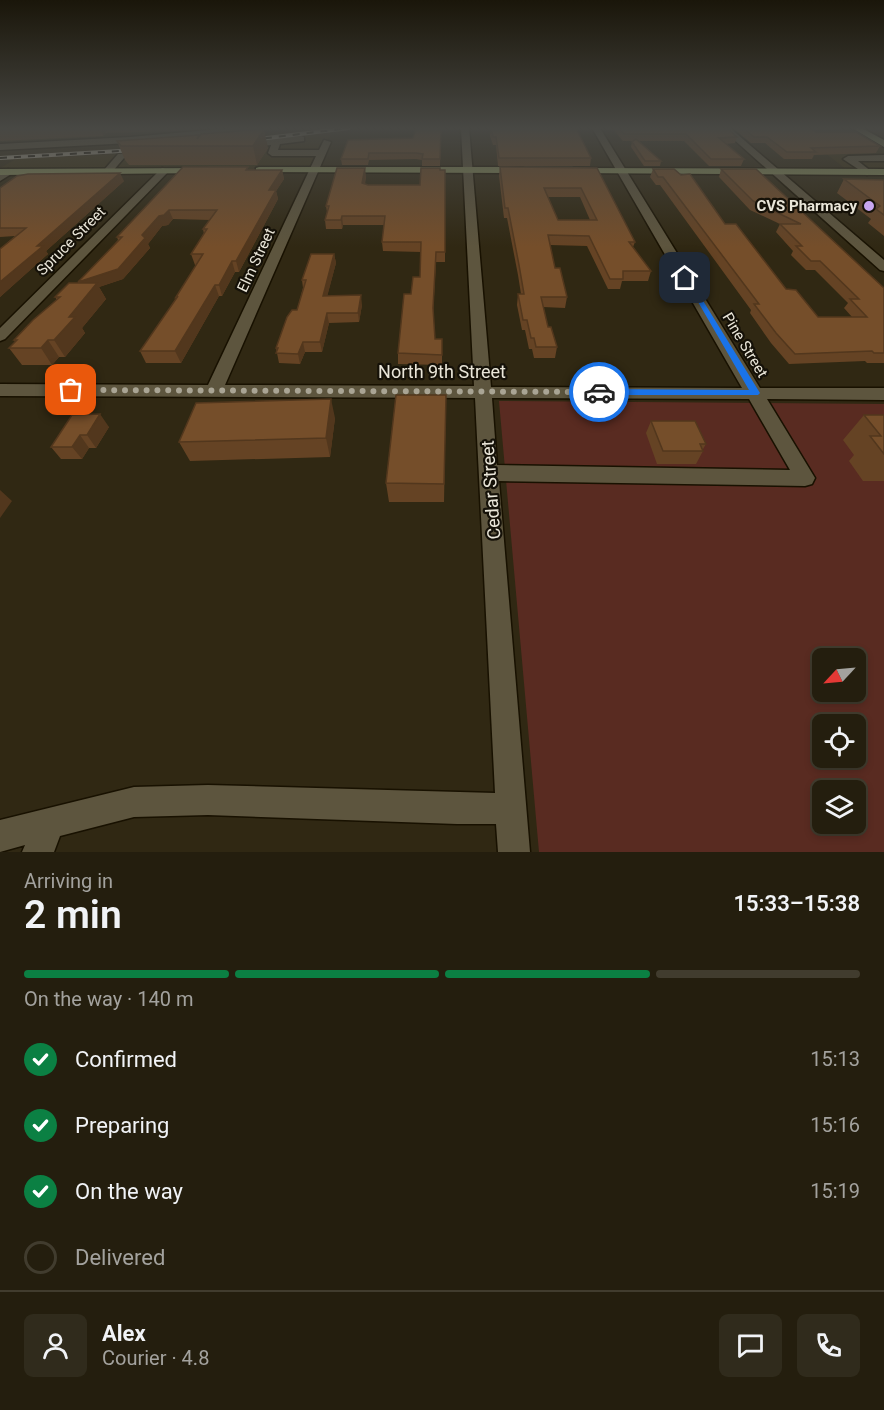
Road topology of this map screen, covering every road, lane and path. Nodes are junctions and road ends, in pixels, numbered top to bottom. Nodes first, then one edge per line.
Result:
1 (618, 168) edge
2 (771, 168) edge
3 (861, 168) edge
4 (109, 170) joint
5 (165, 170) junction
6 (211, 170) edge
7 (244, 170) edge
8 (316, 170) junction
9 (468, 170) junction
10 (538, 170) edge
11 (560, 171) edge
12 (620, 171) junction
13 (775, 171) junction
14 (5, 172) edge
15 (867, 172) junction
16 (884, 172) edge
17 (0, 178) edge
18 (884, 267) edge
19 (0, 336) edge
20 (0, 390) edge
21 (213, 391) junction
22 (484, 392) junction
23 (755, 393) junction
24 (884, 394) edge
25 (490, 473) junction
26 (511, 808) junction
27 (0, 836) edge
28 (43, 839) edge
29 (514, 852) edge

1 - 12 street, Pine Street
2 - 13 street
3 - 15 street
4 - 5 main road
4 - 14 main road
5 - 6 main road
5 - 19 street, Spruce Street
7 - 8 main road
8 - 9 main road
8 - 21 street, Elm Street
9 - 10 main road
9 - 22 street, Cedar Street
11 - 12 main road
12 - 13 main road
12 - 23 street, Pine Street
13 - 15 main road
13 - 18 street
14 - 17 street
15 - 16 main road
20 - 21 street, North 9th Street
21 - 22 street, North 9th Street
22 - 23 street, North 9th Street
22 - 25 street, Cedar Street
23 - 24 street, North 9th Street
23 - 25 street, Pine Street
25 - 26 street, Cedar Street
26 - 28 street
26 - 29 street, Cedar Street
27 - 28 street

